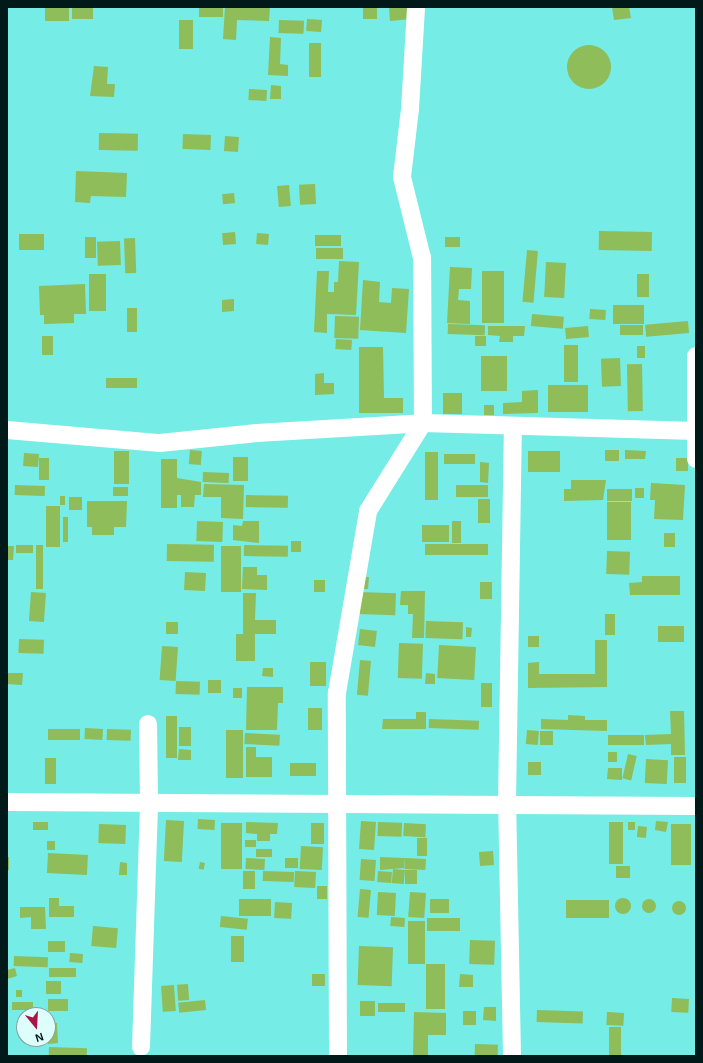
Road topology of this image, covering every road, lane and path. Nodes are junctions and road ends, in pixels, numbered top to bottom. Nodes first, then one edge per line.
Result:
1 (416, 7) edge
2 (696, 356) edge
3 (423, 423) junction
4 (513, 428) junction
5 (7, 430) edge
6 (696, 431) edge
7 (696, 459) edge
8 (148, 724) dead end
9 (7, 802) edge
10 (149, 802) junction
11 (338, 802) junction
12 (507, 803) junction
13 (696, 806) edge
14 (141, 1047) dead end
15 (338, 1056) edge
16 (512, 1056) edge

1 - 3 street
2 - 6 street
3 - 4 street
3 - 5 street
3 - 11 street
4 - 6 street
4 - 12 street
6 - 7 street
8 - 10 street
9 - 10 street
10 - 11 street
10 - 14 street
11 - 12 street
11 - 15 street
12 - 13 street
12 - 16 street

